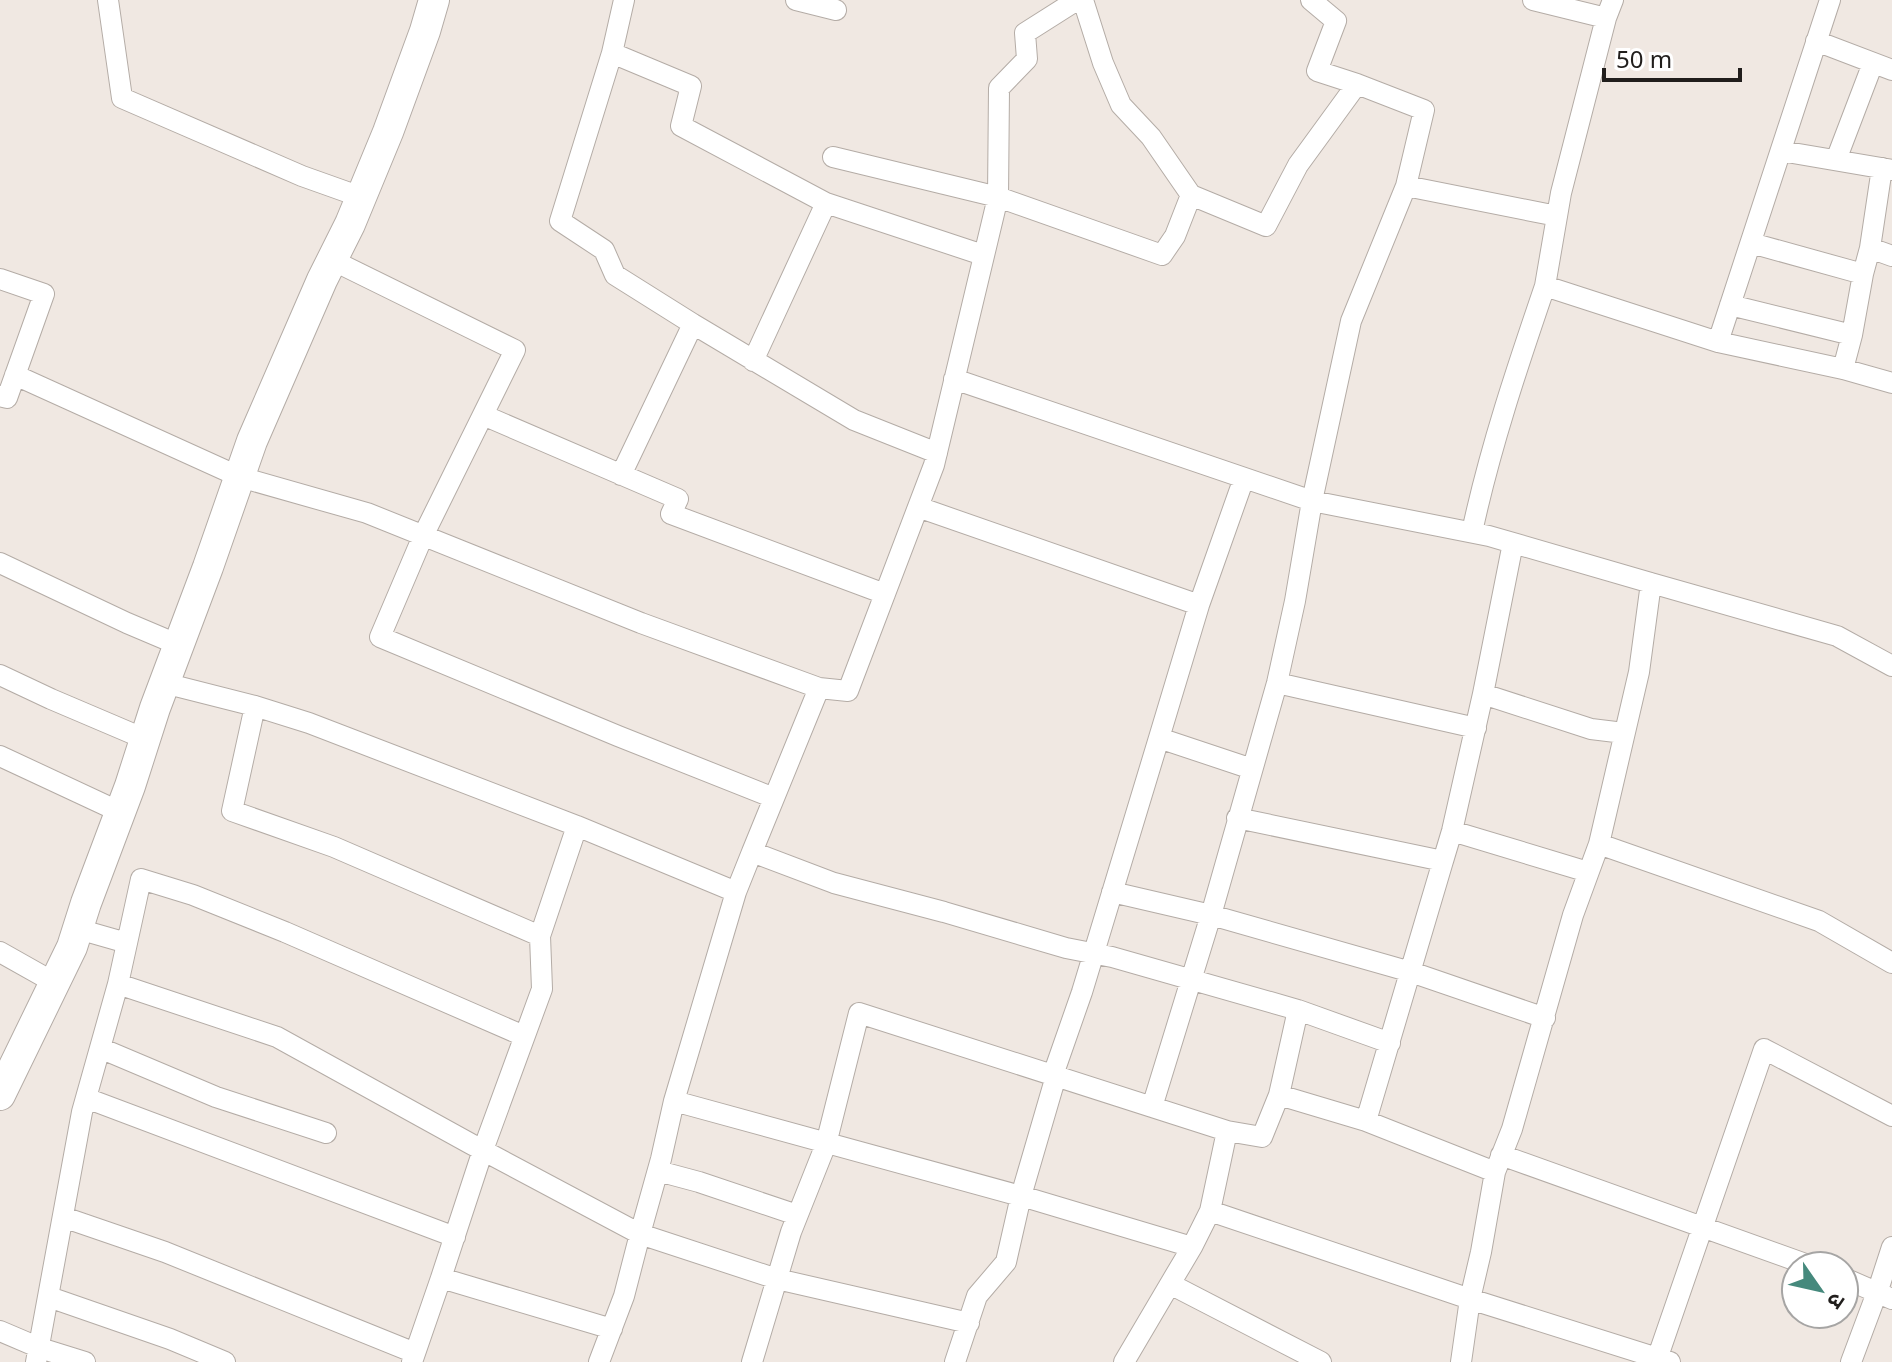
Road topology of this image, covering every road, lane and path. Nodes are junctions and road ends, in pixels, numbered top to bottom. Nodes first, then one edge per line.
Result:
1 (108, 0) edge
2 (434, 0) edge
3 (624, 0) edge
4 (796, 0) edge
5 (1080, 0) edge
6 (1311, 0) edge
7 (1533, 0) edge
8 (1830, 0) edge
9 (1610, 9) edge
10 (836, 10) dead end
11 (1816, 41) junction
12 (612, 53) junction
13 (1882, 67) edge
14 (1357, 84) junction
15 (1781, 151) junction
16 (833, 157) dead end
17 (1836, 160) junction
18 (1887, 169) edge
19 (1406, 186) junction
20 (1191, 195) junction
21 (361, 197) junction
22 (998, 197) junction
23 (826, 203) junction
24 (1557, 216) junction
25 (1751, 243) junction
26 (1870, 248) junction
27 (983, 255) junction
28 (1892, 256) edge
29 (332, 260) junction
30 (1863, 274) junction
31 (0, 279) edge
32 (1545, 286) junction
33 (1730, 305) junction
34 (693, 324) junction
35 (1852, 335) junction
36 (1718, 342) junction
37 (753, 361) junction
38 (1843, 369) junction
39 (15, 375) junction
40 (954, 379) junction
41 (1892, 383) edge
42 (0, 396) edge
43 (483, 415) junction
44 (937, 453) junction
45 (621, 475) junction
46 (240, 477) junction
47 (1244, 478) junction
48 (1312, 501) junction
49 (918, 507) junction
50 (1472, 532) junction
51 (423, 536) junction
52 (1513, 543) junction
53 (0, 563) edge
54 (1651, 583) junction
55 (885, 594) junction
56 (1199, 605) junction
57 (179, 645) junction
58 (1892, 666) edge
59 (0, 675) edge
60 (164, 683) junction
61 (1277, 683) junction
62 (819, 688) junction
63 (1483, 694) junction
64 (255, 706) junction
65 (1476, 728) junction
66 (1624, 733) junction
67 (1159, 738) junction
68 (145, 739) junction
69 (0, 756) edge
70 (1252, 769) junction
71 (774, 798) junction
72 (120, 812) junction
73 (1237, 818) junction
74 (577, 826) junction
75 (1452, 831) junction
76 (1599, 844) junction
77 (752, 852) junction
78 (1443, 861) junction
79 (1588, 872) junction
80 (736, 892) junction
81 (1112, 892) junction
82 (1211, 915) junction
83 (78, 929) junction
84 (540, 936) junction
85 (127, 943) junction
86 (0, 952) edge
87 (1093, 953) junction
88 (1892, 963) edge
89 (1411, 972) junction
90 (1190, 979) junction
91 (55, 983) junction
92 (118, 984) junction
93 (1298, 1010) junction
94 (1545, 1018) junction
95 (524, 1036) junction
96 (1390, 1043) junction
97 (100, 1048) junction
98 (1054, 1076) junction
99 (0, 1095) edge
100 (1279, 1095) junction
101 (86, 1098) junction
102 (674, 1101) junction
103 (1152, 1107) junction
104 (1892, 1116) edge
105 (1366, 1121) junction
106 (1227, 1131) junction
107 (326, 1133) dead end
108 (826, 1144) junction
109 (483, 1150) junction
110 (1498, 1164) junction
111 (658, 1171) junction
112 (1021, 1196) junction
113 (1210, 1211) junction
114 (797, 1215) junction
115 (63, 1217) junction
116 (1702, 1227) junction
117 (640, 1234) junction
118 (455, 1237) junction
119 (1192, 1247) junction
120 (1892, 1247) edge
121 (1780, 1255) edge
122 (441, 1278) junction
123 (777, 1279) junction
124 (1170, 1284) junction
125 (1860, 1285) edge
126 (1885, 1295) edge
127 (49, 1297) junction
128 (1470, 1299) junction
129 (969, 1323) junction
130 (612, 1329) junction
131 (0, 1331) edge
132 (38, 1355) edge
133 (413, 1357) edge
134 (1661, 1360) edge
135 (85, 1362) edge
136 (225, 1362) edge
137 (599, 1362) edge
138 (752, 1362) edge
139 (955, 1362) edge
140 (1124, 1362) edge
141 (1321, 1362) edge
142 (1461, 1362) edge
143 (1851, 1362) edge

1 - 21 street
2 - 21 street
3 - 12 street
4 - 10 street
5 - 20 street
5 - 22 street
6 - 14 street
7 - 9 street
8 - 11 street
9 - 24 street
11 - 13 street
11 - 15 street
12 - 23 street
12 - 34 street
13 - 17 street
14 - 19 street
14 - 20 street
15 - 17 street
15 - 25 street
16 - 22 street
17 - 18 street
18 - 26 street
19 - 24 street
19 - 48 street
20 - 22 street
21 - 29 street
22 - 27 street
23 - 27 street
23 - 37 street
24 - 32 street
25 - 30 street
25 - 33 street
26 - 28 street
26 - 30 street
27 - 40 street
29 - 43 street
29 - 46 street
30 - 35 street
31 - 39 street
32 - 36 street
32 - 50 street
33 - 35 street
33 - 36 street
34 - 37 street
34 - 45 street
35 - 38 street
36 - 38 street
37 - 44 street
38 - 41 street
39 - 42 street
39 - 46 street
40 - 44 street
40 - 47 street
43 - 45 street
43 - 51 street
44 - 49 street
45 - 55 street
46 - 51 street
46 - 57 street
47 - 48 street
47 - 56 street
48 - 50 street
48 - 61 street
49 - 55 street
49 - 56 street
50 - 52 street
51 - 62 street
51 - 71 street
52 - 54 street
52 - 63 street
53 - 57 street
54 - 58 street
54 - 66 street
55 - 62 street
56 - 67 street
57 - 60 street
59 - 68 street
60 - 64 street
60 - 68 street
61 - 65 street
61 - 70 street
62 - 71 street
63 - 65 street
63 - 66 street
64 - 74 street
64 - 84 street
65 - 75 street
66 - 76 street
67 - 70 street
67 - 81 street
68 - 72 street
69 - 72 street
70 - 73 street
71 - 77 street
72 - 83 street
73 - 78 street
73 - 82 street
74 - 80 street
74 - 84 street
75 - 78 street
75 - 79 street
76 - 79 street
76 - 88 street
77 - 80 street
77 - 87 street
78 - 89 street
79 - 94 street
80 - 102 street
81 - 82 street
81 - 87 street
82 - 89 street
82 - 90 street
83 - 85 street
83 - 91 street
84 - 95 street
85 - 92 street
85 - 95 street
86 - 91 street
87 - 90 street
87 - 98 street
89 - 94 street
89 - 96 street
90 - 93 street
90 - 103 street
91 - 99 street
92 - 97 street
92 - 109 street
93 - 96 street
93 - 100 street
94 - 110 street
95 - 109 street
96 - 105 street
97 - 101 street
97 - 107 street
98 - 103 street
98 - 108 street
98 - 112 street
100 - 105 street
100 - 106 street
101 - 115 street
101 - 118 street
102 - 108 street
102 - 111 street
103 - 106 street
104 - 116 street
105 - 110 street
106 - 113 street
108 - 112 street
108 - 114 street
109 - 117 street
109 - 118 street
110 - 116 street
110 - 128 street
111 - 114 street
111 - 117 street
112 - 119 street
112 - 129 street
113 - 119 street
113 - 128 street
114 - 123 street
115 - 127 street
115 - 133 street
116 - 121 street
116 - 134 street
117 - 123 street
117 - 130 street
118 - 122 street
119 - 124 street
120 - 126 street
122 - 130 street
122 - 133 street
123 - 129 street
123 - 138 street
124 - 140 street
124 - 141 street
125 - 126 street
126 - 143 street
127 - 132 street
127 - 136 street
128 - 134 street
128 - 142 street
129 - 139 street
130 - 137 street
131 - 132 street
132 - 135 street

